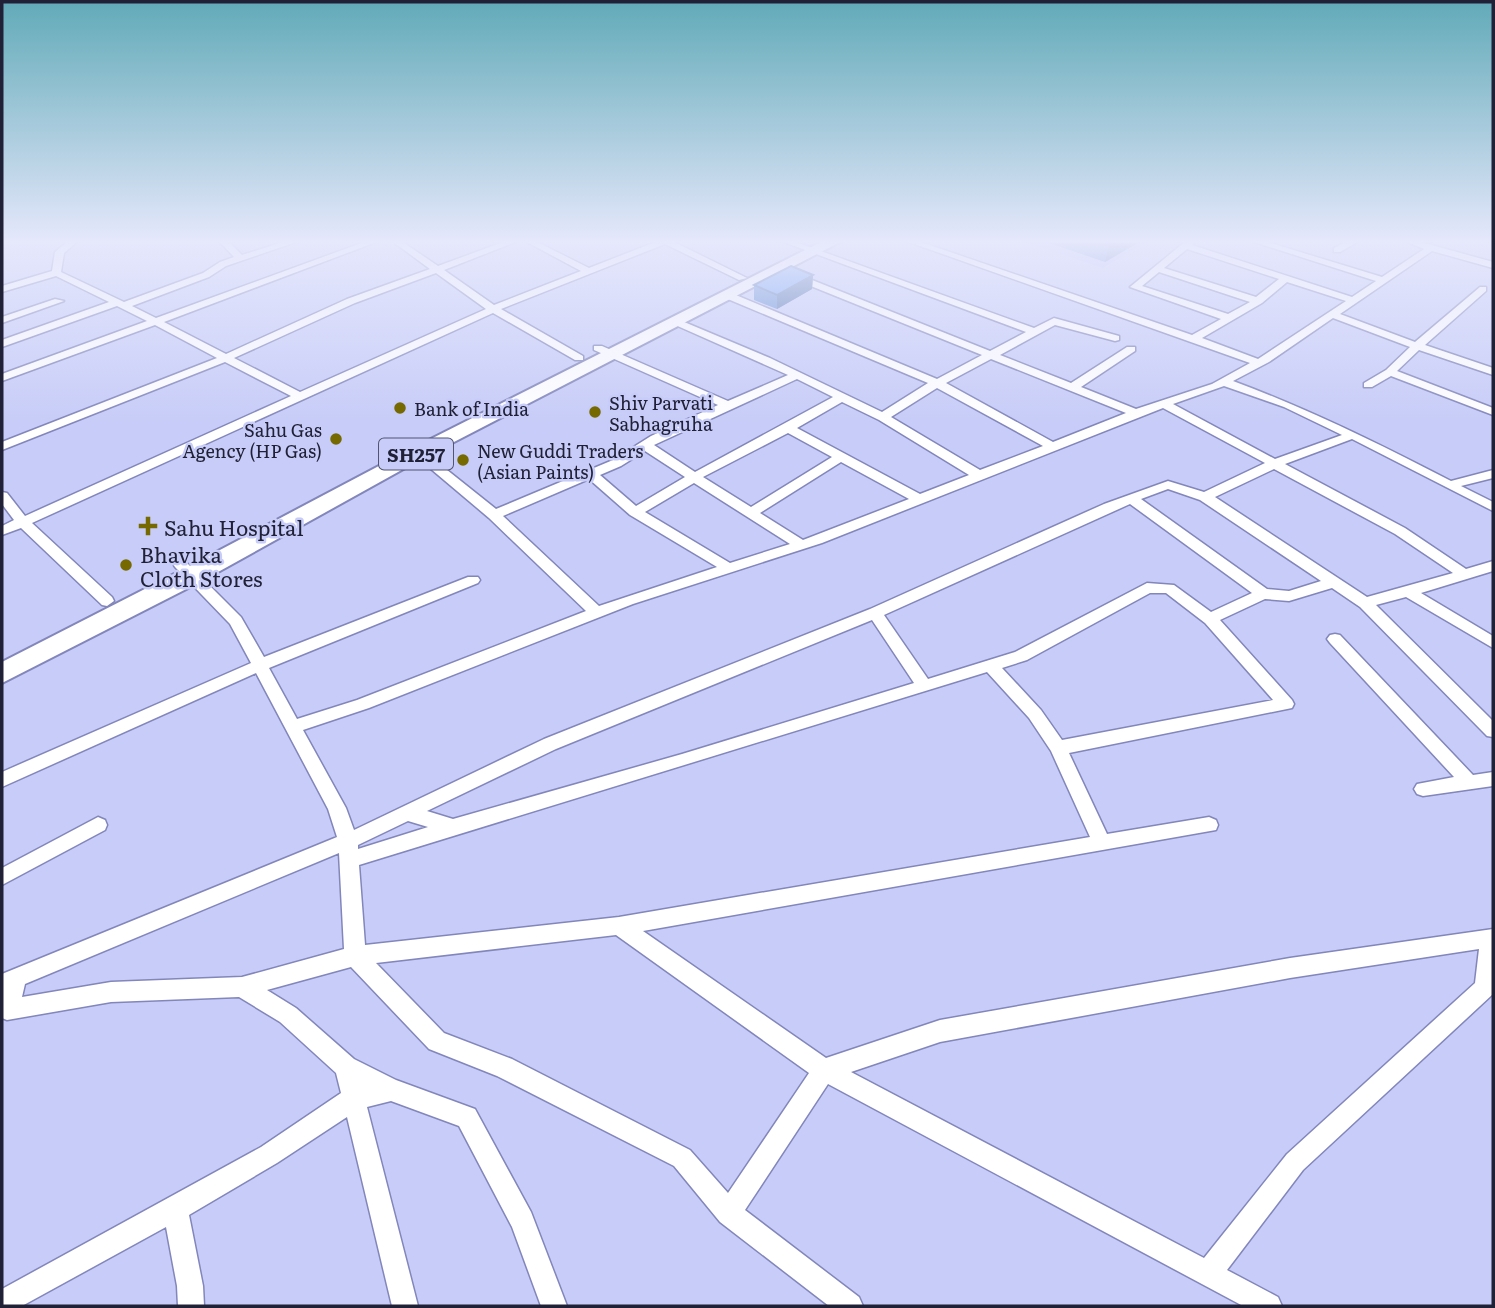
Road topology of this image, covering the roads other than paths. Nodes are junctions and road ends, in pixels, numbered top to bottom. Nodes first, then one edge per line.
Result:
1 (56, 302) edge
2 (124, 302) edge
3 (208, 302) edge
4 (351, 302) edge
5 (482, 302) edge
6 (511, 302) edge
7 (698, 302) edge
8 (714, 302) edge
9 (744, 302) edge
10 (859, 302) edge
11 (955, 302) edge
12 (1086, 302) edge
13 (1182, 302) edge
14 (1256, 302) edge
15 (1349, 302) edge
16 (1473, 302) edge
17 (121, 303) junction
18 (493, 309) junction
19 (1331, 314) junction
20 (1226, 317) junction
21 (2, 320) edge
22 (156, 321) junction
23 (677, 323) junction
24 (1035, 332) junction
25 (1115, 338) dead end
26 (1193, 339) junction
27 (2, 344) edge
28 (1417, 346) junction
29 (1130, 349) dead end
30 (605, 351) junction
31 (987, 355) junction
32 (228, 357) junction
33 (579, 358) junction
34 (1259, 363) junction
35 (1390, 372) junction
36 (1493, 372) edge
37 (798, 375) junction
38 (2, 378) edge
39 (1224, 382) junction
40 (937, 383) junction
41 (1070, 383) junction
42 (1368, 384) dead end
43 (299, 396) junction
44 (842, 397) junction
45 (1164, 404) junction
46 (728, 405) junction
47 (1493, 412) edge
48 (1136, 413) junction
49 (883, 417) junction
50 (788, 428) junction
51 (1353, 435) junction
52 (645, 445) junction
53 (2, 446) edge
54 (1052, 446) junction
55 (418, 453) junction
56 (839, 457) junction
57 (1276, 463) junction
58 (591, 474) junction
59 (1493, 474) edge
60 (979, 475) junction
61 (694, 477) junction
62 (1449, 485) junction
63 (2, 496) edge
64 (1205, 497) junction
65 (919, 499) junction
66 (1132, 499) junction
67 (1493, 507) edge
68 (635, 512) junction
69 (751, 513) junction
70 (494, 515) junction
71 (23, 522) junction
72 (2, 531) edge
73 (801, 545) junction
74 (1493, 566) edge
75 (727, 568) junction
76 (185, 570) junction
77 (1465, 575) junction
78 (473, 580) dead end
79 (1334, 582) junction
80 (1408, 592) junction
81 (1263, 594) junction
82 (107, 601) junction
83 (1365, 603) junction
84 (596, 611) junction
85 (875, 613) junction
86 (1210, 619) junction
87 (1335, 639) dead end
88 (1493, 643) edge
89 (2, 654) edge
90 (258, 666) junction
91 (991, 666) junction
92 (2, 673) edge
93 (924, 686) junction
94 (292, 727) junction
95 (1493, 731) edge
96 (1058, 748) junction
97 (1493, 779) edge
98 (2, 780) edge
99 (1469, 782) junction
100 (1423, 789) dead end
101 (407, 813) junction
102 (98, 825) dead end
103 (1209, 825) dead end
104 (453, 827) junction
105 (1101, 843) junction
106 (349, 850) junction
107 (2, 877) edge
108 (619, 926) junction
109 (1492, 938) edge
110 (355, 956) junction
111 (10, 981) edge
112 (1489, 983) edge
113 (242, 987) junction
114 (4, 1013) edge
115 (346, 1067) junction
116 (824, 1070) junction
117 (391, 1090) junction
118 (354, 1098) junction
119 (175, 1209) junction
120 (729, 1213) junction
121 (1208, 1274) junction
122 (2, 1303) edge
123 (191, 1306) edge
124 (405, 1306) edge
125 (554, 1306) edge
126 (850, 1306) edge
127 (1269, 1306) edge

1 - 21 street
2 - 17 street
3 - 22 street
4 - 32 street
5 - 18 street
6 - 18 street
7 - 30 main road, SH257
8 - 23 main road, SH257
9 - 40 street
10 - 31 street
11 - 24 street
12 - 26 street
13 - 20 street
14 - 20 street
15 - 19 street
16 - 28 street
17 - 22 street
17 - 27 street
18 - 33 street
18 - 43 street
19 - 28 street
19 - 34 street
20 - 26 street
22 - 32 street
22 - 38 street
23 - 30 main road, SH257
23 - 37 street
24 - 25 street
24 - 31 street
26 - 34 street
28 - 35 street
28 - 36 street
29 - 41 street
30 - 33 main road, SH257
30 - 46 street
30 - 55 main road, SH257
31 - 40 street
31 - 41 street
32 - 43 street
32 - 53 street
33 - 76 main road, SH257
34 - 39 street
35 - 42 street
35 - 47 street
37 - 44 street
37 - 46 street
39 - 45 street
39 - 51 street
40 - 49 street
40 - 54 street
41 - 48 street
43 - 71 street
44 - 49 street
44 - 50 street
45 - 48 street
45 - 57 street
46 - 52 street
48 - 54 street
49 - 60 street
50 - 56 street
50 - 61 street
51 - 57 street
51 - 62 street
52 - 58 street
52 - 61 street
54 - 60 street
55 - 70 street
55 - 76 main road, SH257
56 - 65 street
56 - 69 street
57 - 64 street
57 - 77 street
58 - 68 street
58 - 70 street
59 - 62 street
60 - 65 street
61 - 68 street
61 - 69 street
62 - 67 street
63 - 71 street
64 - 66 street
64 - 79 street
65 - 73 street
66 - 81 street
66 - 85 street
68 - 75 street
69 - 73 street
70 - 84 street
71 - 72 street
71 - 82 street
73 - 75 street
74 - 77 street
75 - 84 street
76 - 82 main road, SH257
76 - 90 street
76 - 92 main road, SH257
77 - 80 street
78 - 90 street
79 - 81 street
79 - 83 street
80 - 83 street
80 - 88 street
81 - 86 street
82 - 89 main road, SH257
83 - 95 street
84 - 94 street
85 - 93 street
85 - 101 street
86 - 91 street
86 - 96 street
87 - 99 street
90 - 94 street
90 - 98 street
91 - 93 street
91 - 96 street
93 - 104 street
94 - 106 street
96 - 105 street
97 - 99 street
99 - 100 street
101 - 104 street
101 - 106 street
102 - 107 street
103 - 105 street
104 - 106 street
105 - 108 street
106 - 110 street
106 - 111 street
108 - 110 street
108 - 116 street
109 - 112 street
109 - 116 street
110 - 113 street
110 - 120 street
111 - 114 street
112 - 121 street
113 - 114 street
113 - 115 street
115 - 117 street
115 - 118 street
116 - 120 street
116 - 121 street
117 - 118 street
117 - 125 street
118 - 119 street
118 - 124 street
119 - 122 street
119 - 123 street
120 - 126 street
121 - 127 street

